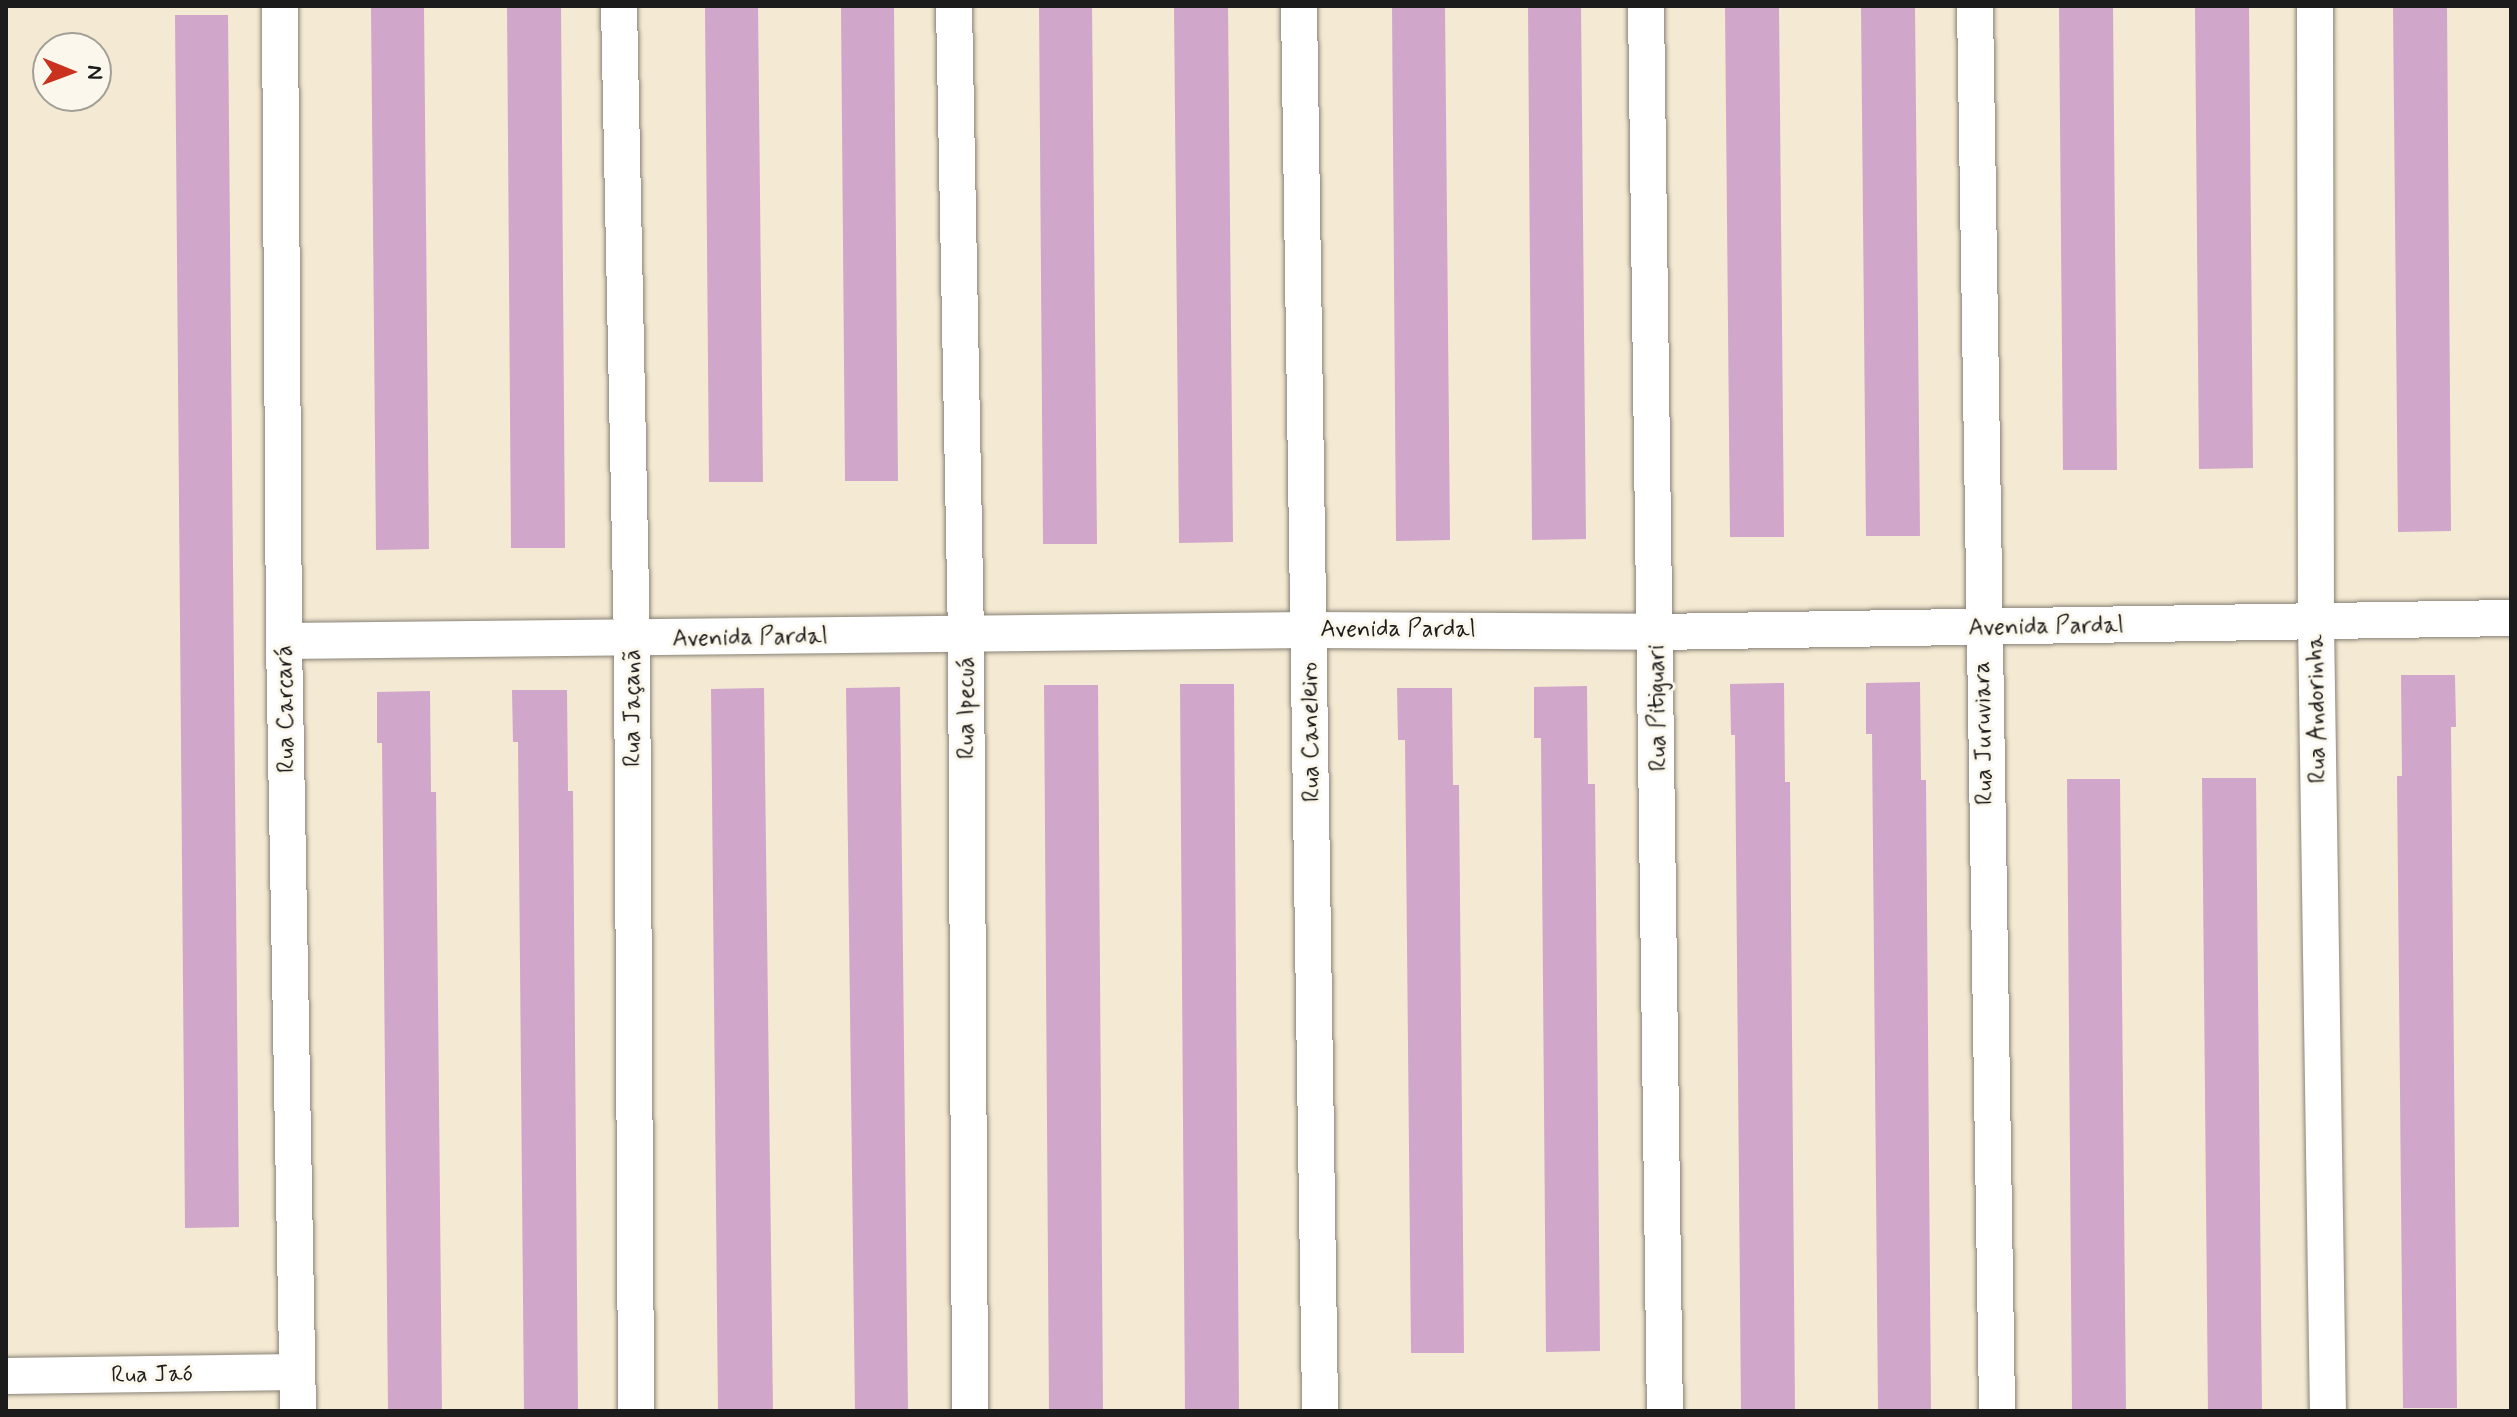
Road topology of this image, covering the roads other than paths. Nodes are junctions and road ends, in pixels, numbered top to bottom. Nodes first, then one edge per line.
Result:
1 (280, 6) edge
2 (619, 6) edge
3 (954, 6) edge
4 (1299, 6) edge
5 (1646, 6) edge
6 (1975, 6) edge
7 (2315, 6) edge
8 (2511, 618) edge
9 (2316, 624) junction
10 (1982, 627) junction
11 (1309, 630) junction
12 (1657, 632) junction
13 (966, 635) junction
14 (632, 640) junction
15 (284, 641) junction
16 (297, 1372) junction
17 (6, 1376) edge
18 (298, 1411) edge
19 (636, 1411) edge
20 (970, 1411) edge
21 (1320, 1411) edge
22 (1665, 1411) edge
23 (1997, 1411) edge
24 (2328, 1411) edge

1 - 15 street, Rua Carcará
2 - 14 street, Rua Jaçanã
3 - 13 street, Rua Ipecuá
4 - 11 street, Rua Caneleiro
5 - 12 street, Rua Pitiguari
6 - 10 street, Rua Juruviara
7 - 9 street, Rua Andorinha
8 - 9 street, Avenida Pardal
9 - 10 street, Avenida Pardal
9 - 24 street, Rua Andorinha
10 - 12 street, Avenida Pardal
10 - 23 street, Rua Juruviara
11 - 12 street, Avenida Pardal
11 - 13 street, Avenida Pardal
11 - 21 street, Rua Caneleiro
12 - 22 street, Rua Pitiguari
13 - 14 street, Avenida Pardal
13 - 20 street, Rua Ipecuá
14 - 15 street, Avenida Pardal
14 - 19 street, Rua Jaçanã
15 - 16 street, Rua Carcará
16 - 17 street, Rua Jaó
16 - 18 street, Rua Carcará

